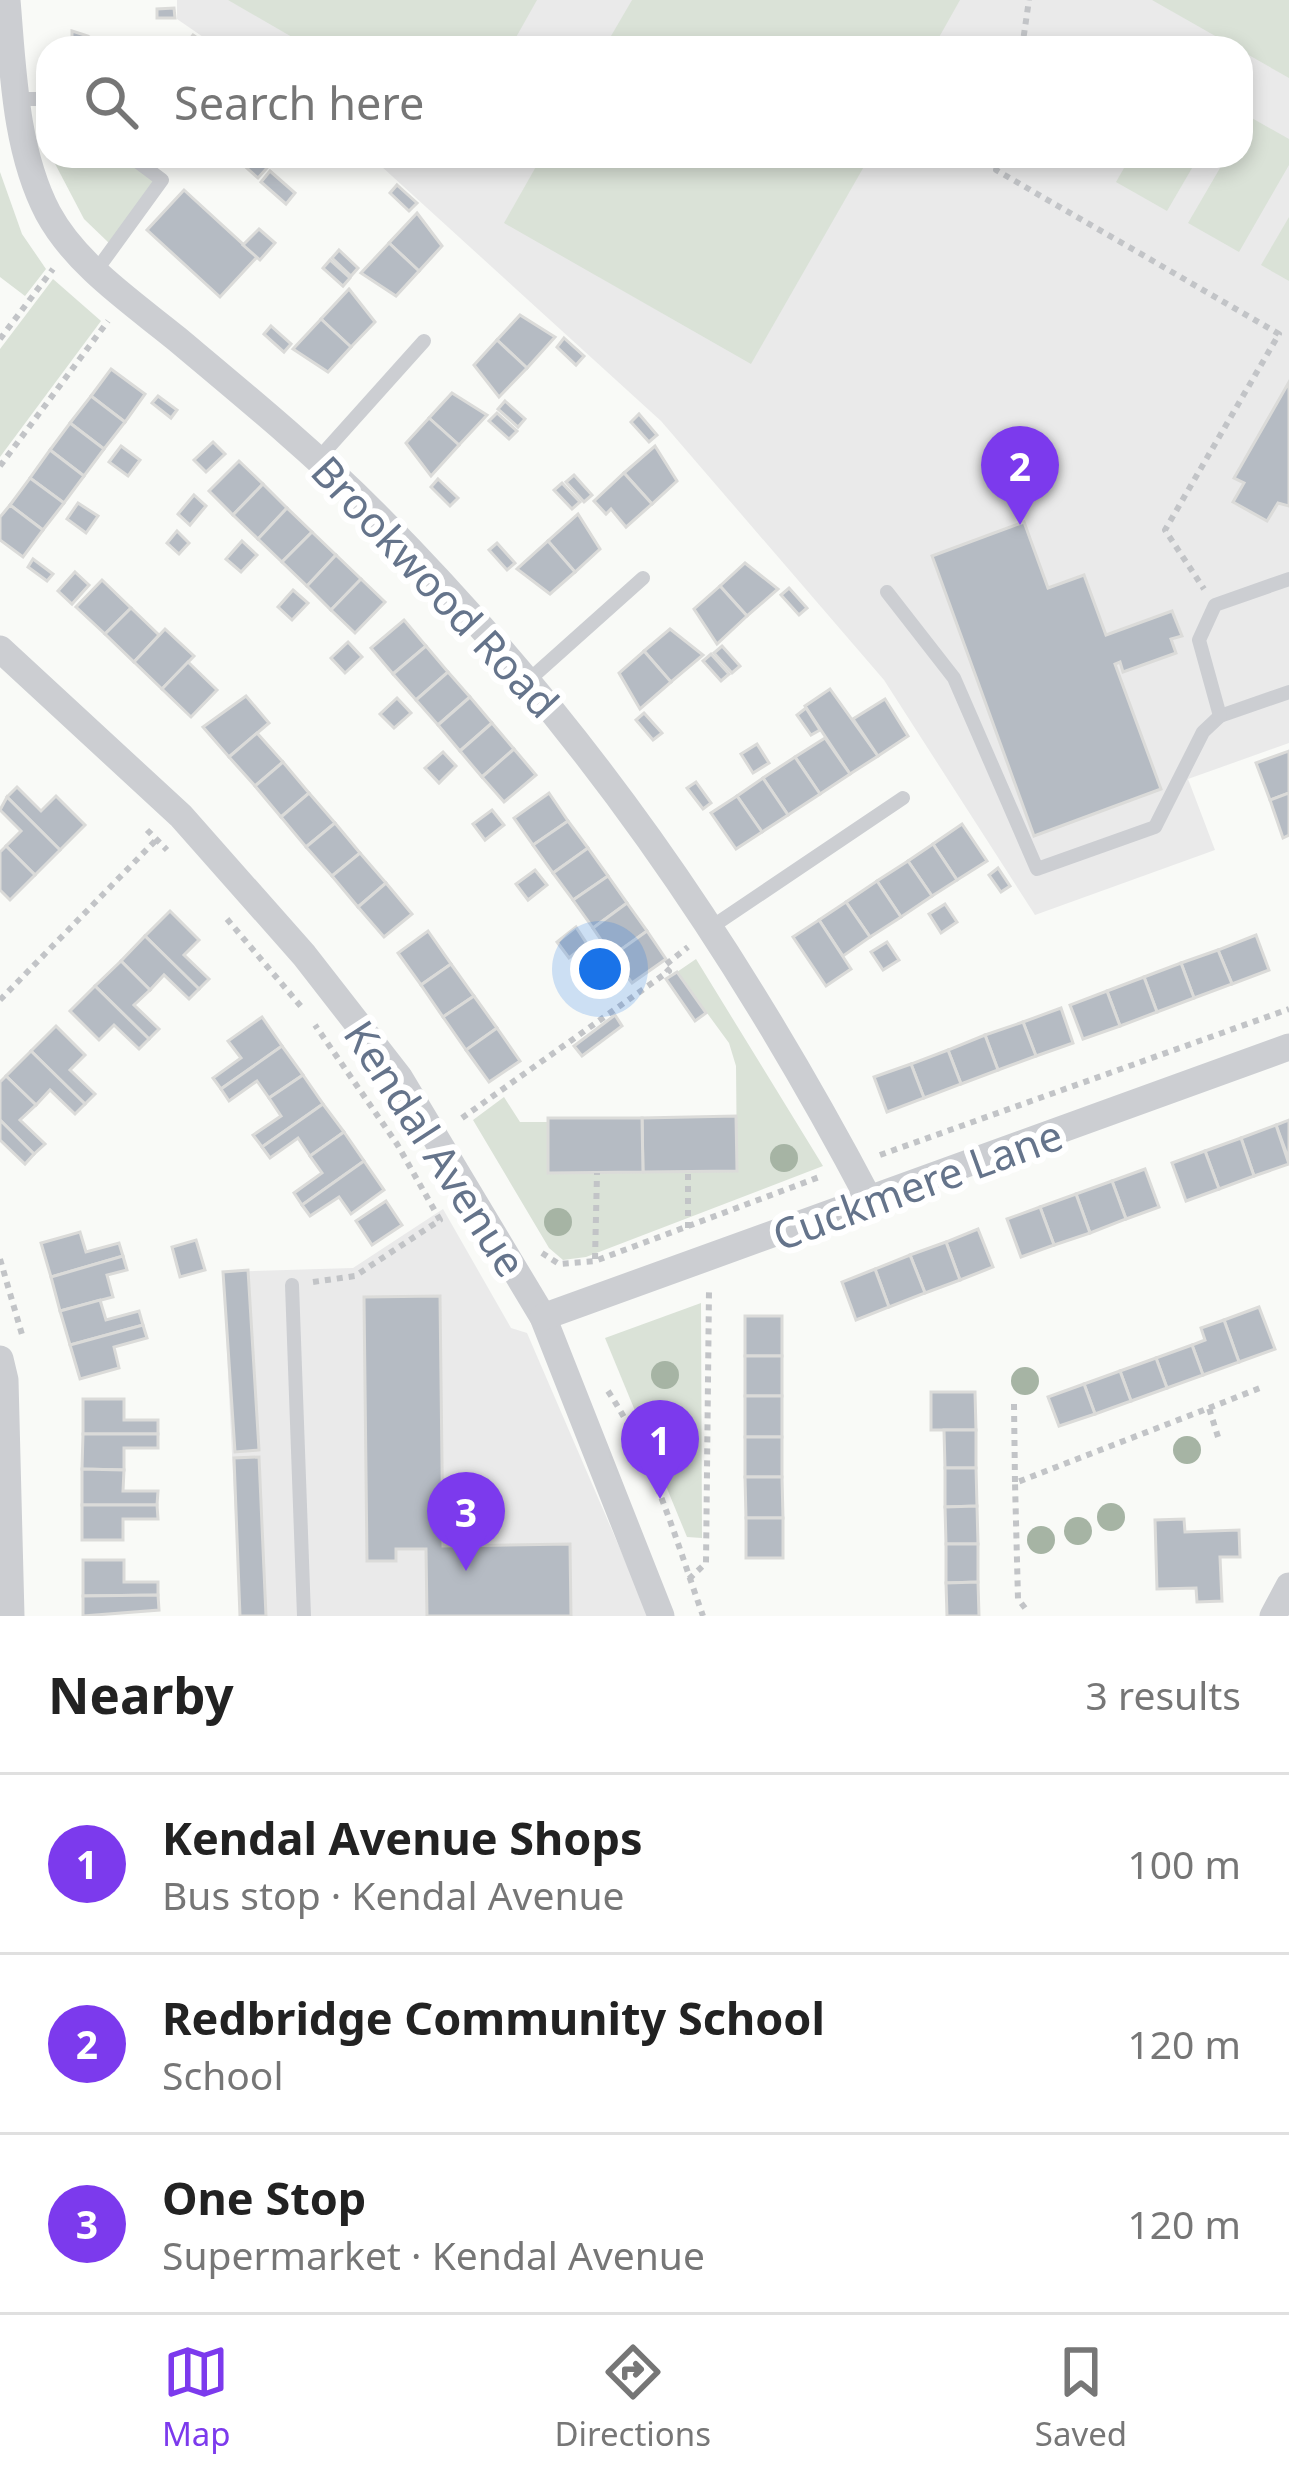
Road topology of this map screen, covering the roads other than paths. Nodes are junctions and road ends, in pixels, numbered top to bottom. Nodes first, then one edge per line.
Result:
1 (6, 13) edge
2 (16, 99) junction
3 (36, 99) edge
4 (146, 168) edge
5 (96, 271) junction
6 (424, 341) dead end
7 (319, 458) junction
8 (643, 578) dead end
9 (1289, 579) edge
10 (887, 592) dead end
11 (0, 650) edge
12 (530, 679) junction
13 (1289, 692) edge
14 (1220, 716) junction
15 (903, 799) dead end
16 (713, 926) junction
17 (1289, 1047) edge
18 (871, 1203) junction
19 (292, 1285) road end
20 (543, 1317) junction
21 (0, 1359) edge
22 (1289, 1586) edge
23 (659, 1612) edge
24 (7, 1613) edge
25 (304, 1616) edge
26 (1274, 1616) edge

1 - 2 street, Brookwood Road
2 - 3 lane
2 - 5 street, Brookwood Road
4 - 5 lane
5 - 7 street, Brookwood Road
6 - 7 lane
7 - 12 street, Brookwood Road
8 - 12 lane
9 - 14 lane
10 - 14 lane
11 - 20 street, Kendal Avenue
12 - 16 street, Brookwood Road
13 - 14 lane
15 - 16 lane
16 - 18 street, Brookwood Road
17 - 18 street, Cuckmere Lane
18 - 20 street, Cuckmere Lane
19 - 25 lane
20 - 23 street, Kendal Avenue
21 - 24 street
22 - 26 street

